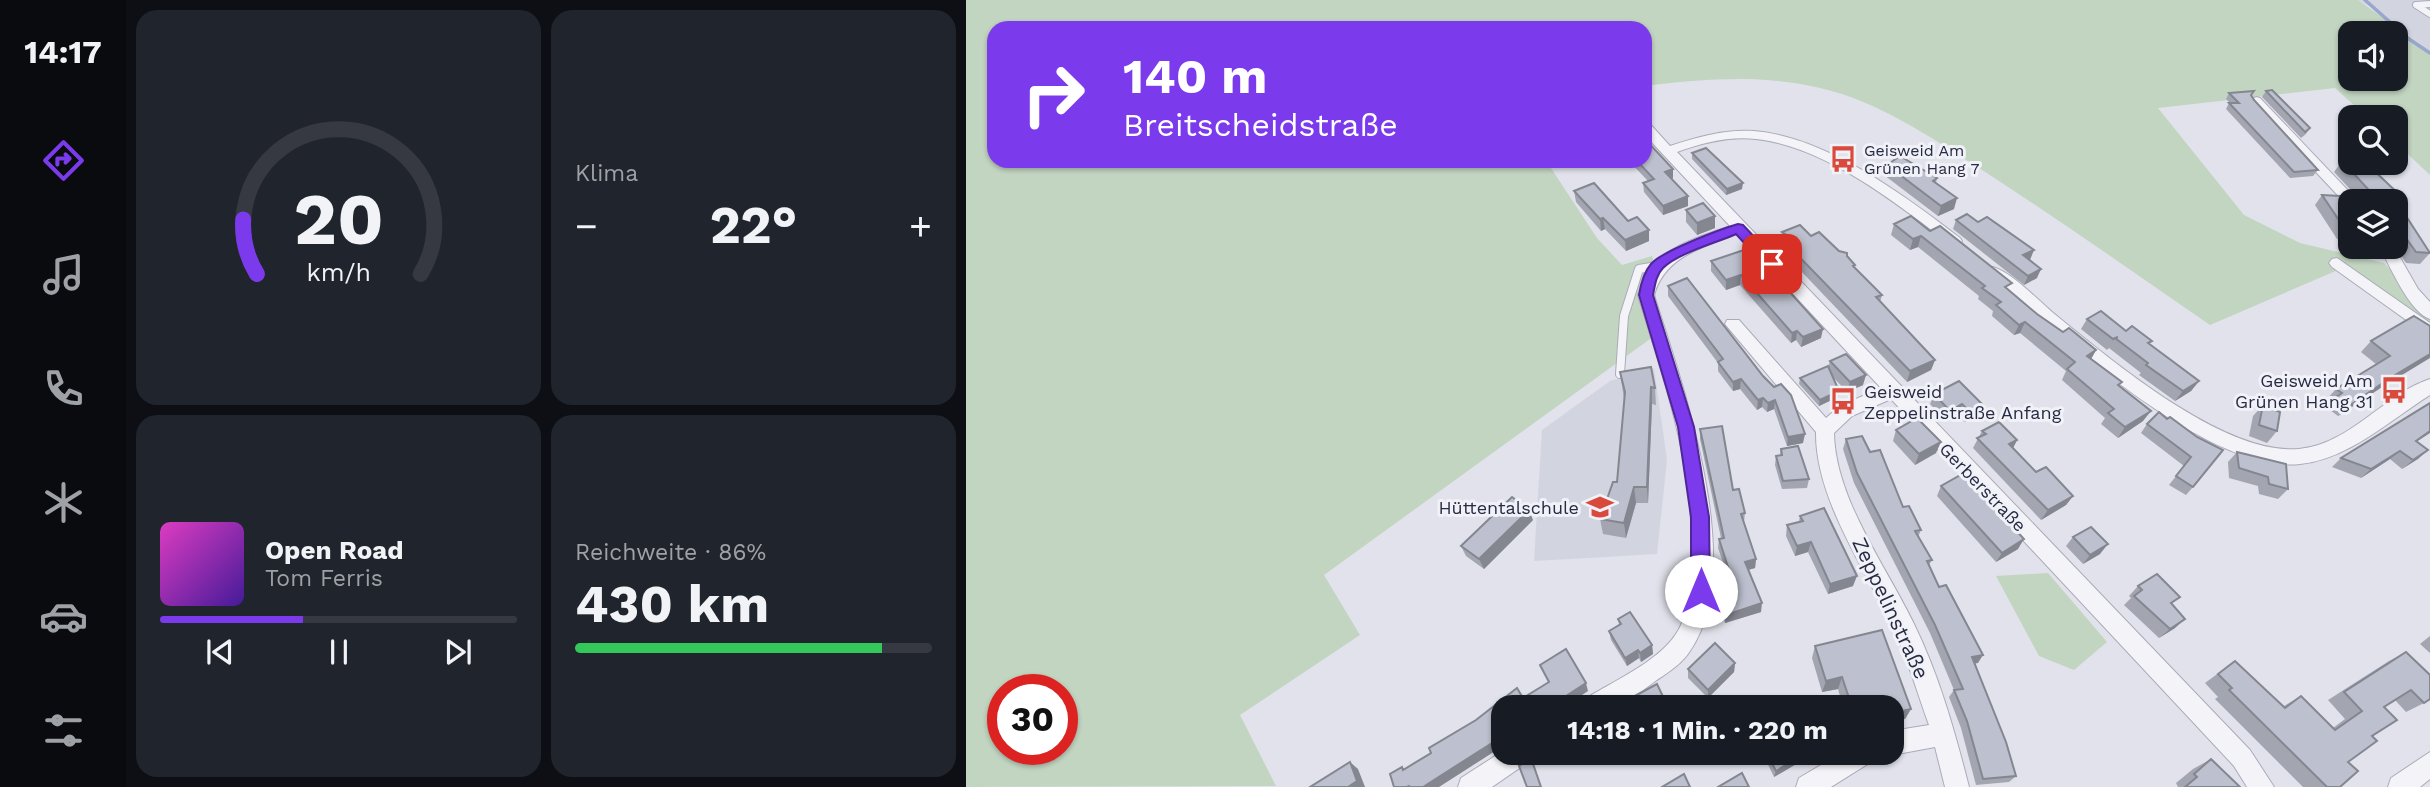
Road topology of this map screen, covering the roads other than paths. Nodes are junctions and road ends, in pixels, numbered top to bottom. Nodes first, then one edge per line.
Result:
1 (2430, 4) edge
2 (2430, 14) edge
3 (2256, 101) edge
4 (1652, 134) edge
5 (1668, 151) junction
6 (2340, 189) edge
7 (1738, 228) junction
8 (2394, 259) edge
9 (2337, 263) dead end
10 (1657, 266) junction
11 (2430, 313) edge
12 (1733, 324) dead end
13 (2430, 331) edge
14 (1620, 374) edge
15 (2430, 386) edge
16 (1892, 391) junction
17 (1825, 430) junction
18 (1612, 695) edge
19 (1944, 734) junction
20 (1904, 741) edge
21 (2430, 764) edge
22 (1503, 765) edge
23 (1844, 765) edge
24 (1470, 787) edge
25 (1808, 787) edge
26 (1957, 787) edge
27 (2262, 787) edge
28 (2400, 787) edge

1 - 2 lane
3 - 6 street
4 - 5 street, Gerberstraße
5 - 7 street, Gerberstraße
5 - 15 street
7 - 10 street
7 - 16 street, Gerberstraße
8 - 11 street
9 - 13 street
10 - 14 lane
10 - 18 street
12 - 17 street
16 - 17 street
16 - 27 street, Gerberstraße
17 - 19 street, Zeppelinstraße
19 - 20 street
19 - 26 street, Zeppelinstraße
21 - 28 street
22 - 24 street
23 - 25 street

